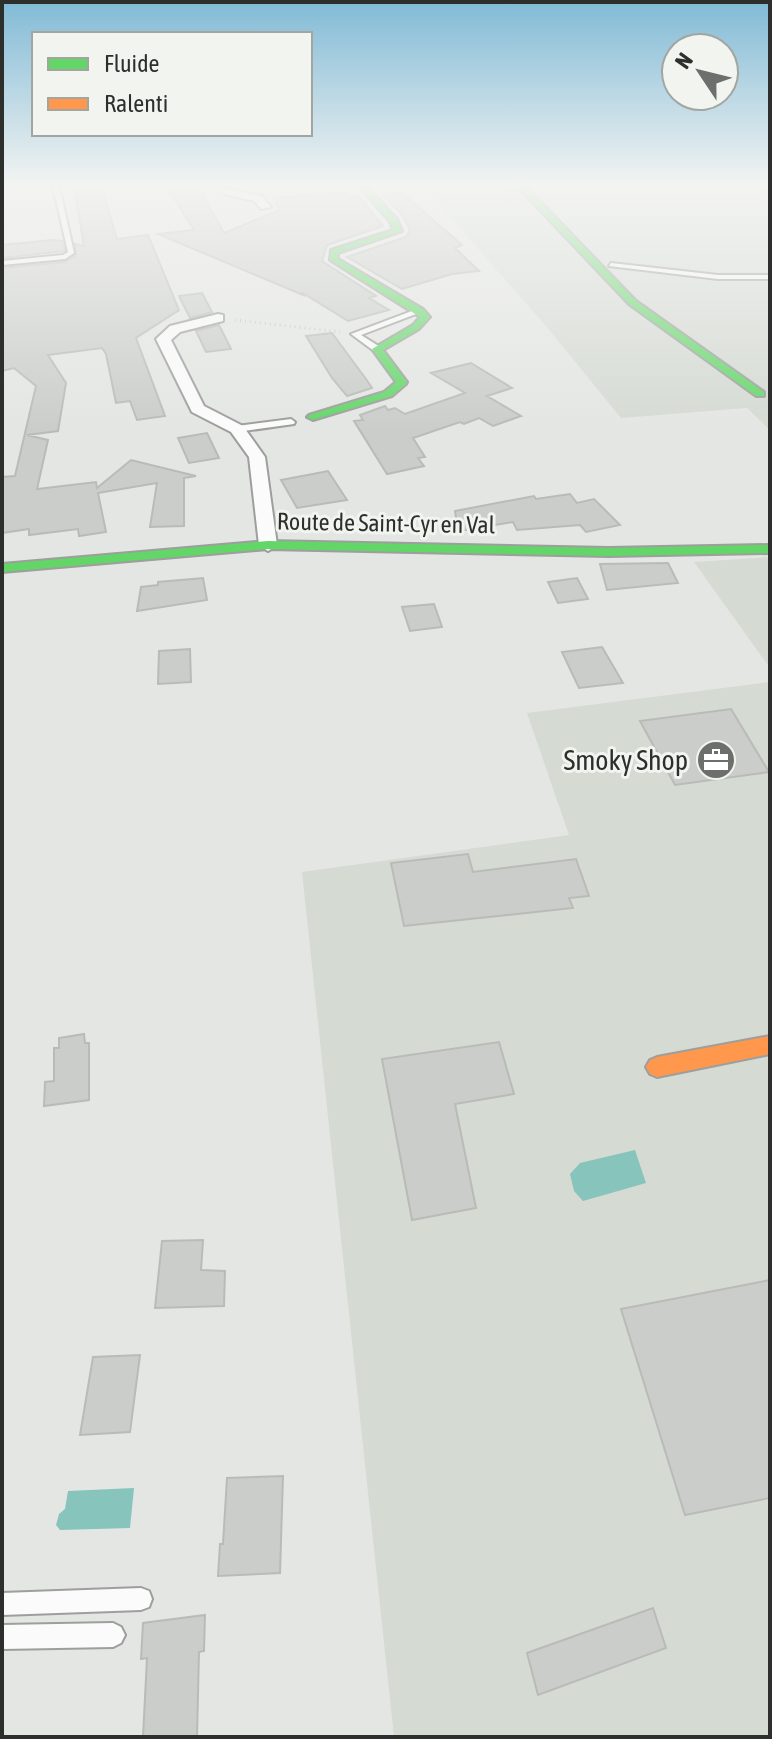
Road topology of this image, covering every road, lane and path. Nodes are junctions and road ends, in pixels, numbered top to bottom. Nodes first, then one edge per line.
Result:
1 (346, 267) edge
2 (599, 267) edge
3 (630, 267) edge
4 (770, 277) edge
5 (420, 311) junction
6 (218, 318) joint
7 (355, 334) junction
8 (377, 349) junction
9 (760, 394) dead end
10 (313, 417) dead end
11 (291, 422) dead end
12 (237, 429) junction
13 (268, 545) junction
14 (770, 549) edge
15 (2, 568) edge
16 (770, 1045) edge
17 (657, 1067) dead end
18 (141, 1599) dead end
19 (2, 1604) edge
20 (113, 1635) dead end
21 (2, 1637) edge

1 - 5 street
2 - 9 street
3 - 4 lane
5 - 7 lane
5 - 8 street
6 - 7 path
6 - 12 street
7 - 8 lane
8 - 10 street
11 - 12 lane
12 - 13 street
13 - 14 street, Route de Saint-Cyr en Val
13 - 15 street, Route de Saint-Cyr en Val
16 - 17 street
18 - 19 lane
20 - 21 lane

